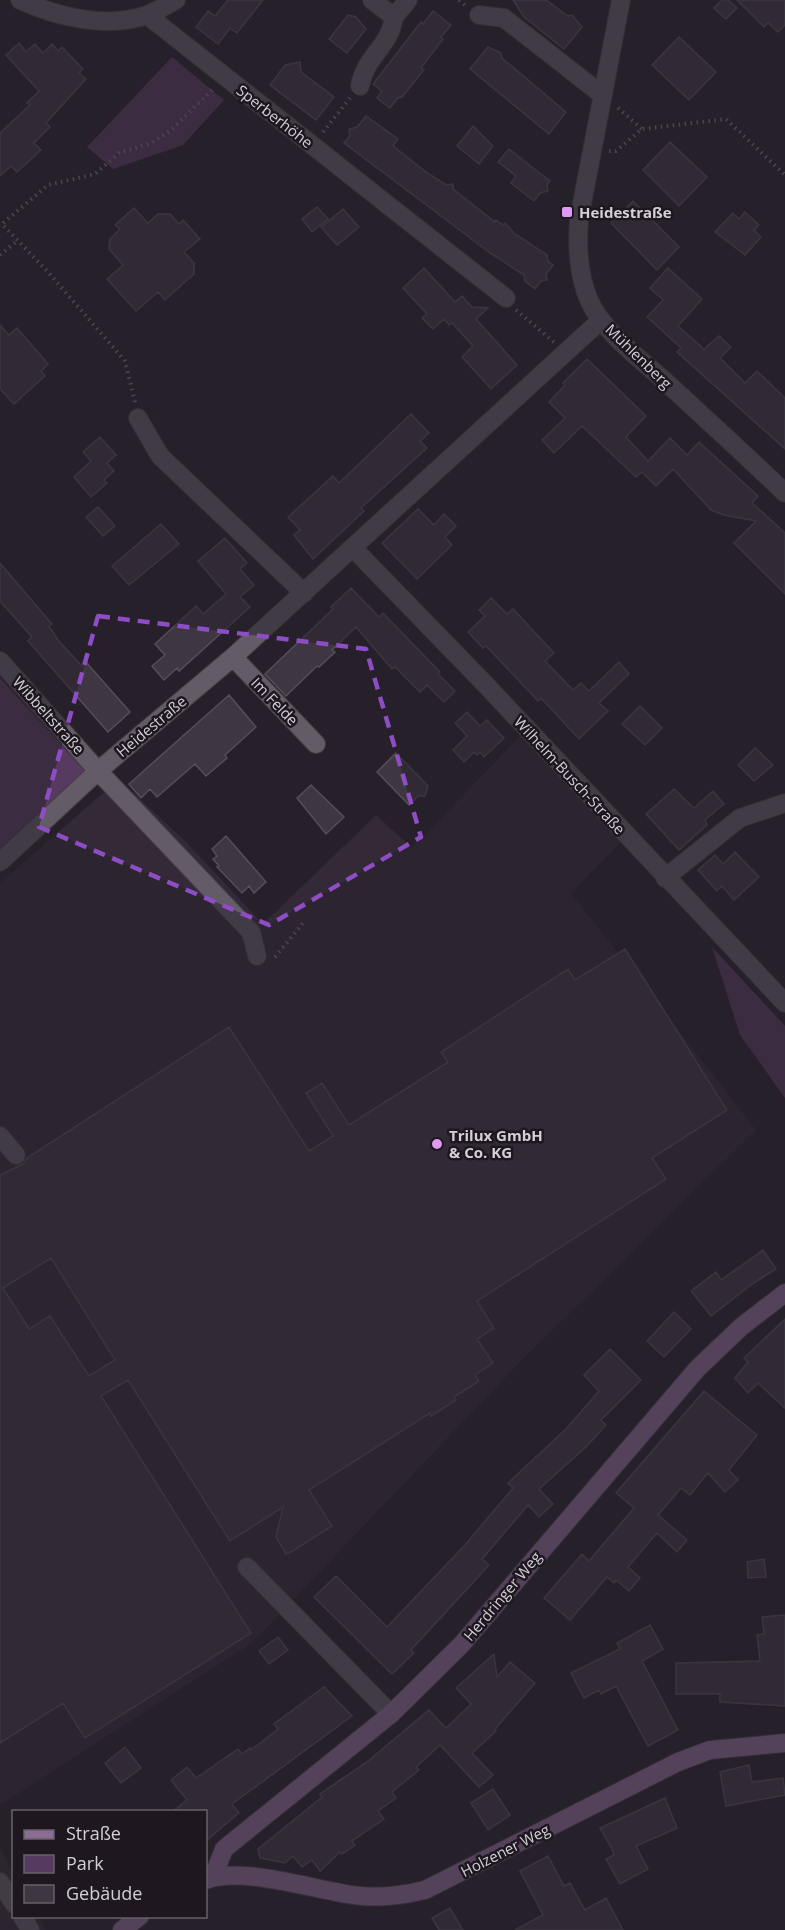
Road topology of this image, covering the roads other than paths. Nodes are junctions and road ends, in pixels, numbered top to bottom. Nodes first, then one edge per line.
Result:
1 (20, 0) edge
2 (176, 0) edge
3 (372, 0) edge
4 (408, 0) edge
5 (621, 0) edge
6 (147, 15) junction
7 (479, 15) dead end
8 (394, 17) junction
9 (360, 86) road end
10 (601, 93) junction
11 (506, 298) road end
12 (601, 320) junction
13 (138, 418) road end
14 (785, 493) edge
15 (354, 549) junction
16 (304, 593) junction
17 (233, 657) junction
18 (0, 661) edge
19 (316, 744) dead end
20 (98, 771) junction
21 (785, 803) edge
22 (0, 862) edge
23 (665, 878) junction
24 (257, 956) dead end
25 (785, 1003) edge
26 (0, 1136) edge
27 (16, 1155) dead end
28 (785, 1293) edge
29 (247, 1567) dead end
30 (391, 1714) junction
31 (785, 1743) edge
32 (209, 1878) edge
33 (0, 1882) edge
34 (12, 1901) edge
35 (139, 1918) edge
36 (122, 1930) edge

1 - 6 street
2 - 6 street
3 - 8 street
4 - 8 street
5 - 10 street, Mühlenberg
6 - 11 street, Sperberhöhe
7 - 10 street
8 - 9 street
10 - 12 street, Mühlenberg
12 - 14 street, Mühlenberg
12 - 15 street, Heidestraße
13 - 16 street
15 - 16 street, Heidestraße
15 - 23 street, Wilhelm-Busch-Straße
16 - 17 street, Heidestraße
17 - 19 street, Im Felde
17 - 20 street, Heidestraße
18 - 20 street, Wibbeltstraße
20 - 22 street, Heidestraße
20 - 24 street, Wibbeltstraße
21 - 23 street
23 - 25 street, Wilhelm-Busch-Straße
26 - 27 street
28 - 30 main road, Herdringer Weg
29 - 30 street
30 - 32 main road, Herdringer Weg
31 - 32 main road, Holzener Weg
33 - 34 street
35 - 36 main road

